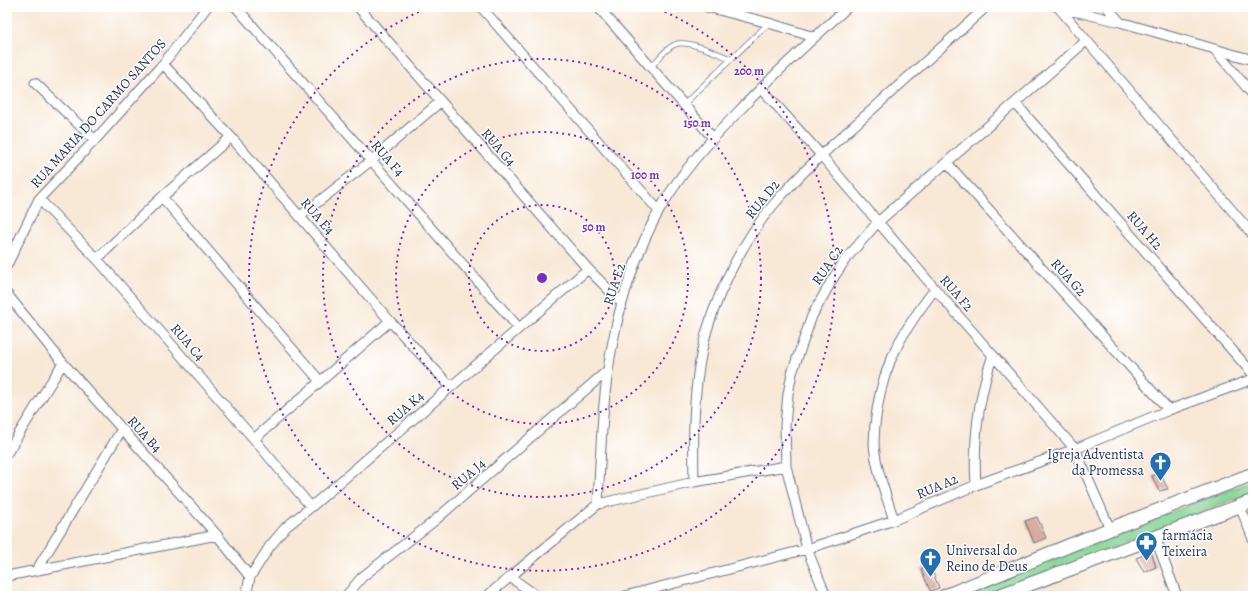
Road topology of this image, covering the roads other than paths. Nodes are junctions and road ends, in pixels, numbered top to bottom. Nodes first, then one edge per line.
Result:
1 (207, 7) edge
2 (236, 7) edge
3 (358, 7) edge
4 (481, 7) edge
5 (598, 7) edge
6 (707, 7) edge
7 (848, 7) edge
8 (986, 7) edge
9 (1057, 7) edge
10 (1107, 7) edge
11 (1120, 22) junction
12 (769, 23) junction
13 (814, 37) junction
14 (1086, 41) junction
15 (1215, 50) junction
16 (731, 59) junction
17 (1253, 60) edge
18 (163, 64) junction
19 (651, 67) junction
20 (35, 83) dead end
21 (762, 88) junction
22 (1253, 95) edge
23 (440, 102) junction
24 (684, 104) junction
25 (1016, 104) junction
26 (232, 137) junction
27 (713, 138) junction
28 (95, 140) junction
29 (822, 155) junction
30 (372, 160) junction
31 (947, 163) junction
32 (162, 197) junction
33 (39, 199) junction
34 (659, 211) junction
35 (300, 216) junction
36 (878, 222) junction
37 (1253, 235) edge
38 (96, 259) junction
39 (7, 265) edge
40 (588, 269) junction
41 (935, 289) junction
42 (7, 294) edge
43 (622, 303) junction
44 (390, 321) junction
45 (519, 328) junction
46 (993, 354) junction
47 (63, 363) junction
48 (607, 371) junction
49 (1253, 374) edge
50 (1253, 379) edge
51 (320, 381) junction
52 (451, 386) junction
53 (1169, 410) junction
54 (122, 429) junction
55 (254, 439) junction
56 (1075, 449) junction
57 (7, 453) edge
58 (786, 466) junction
59 (1253, 474) edge
60 (694, 482) junction
61 (976, 485) junction
62 (1253, 501) edge
63 (598, 504) junction
64 (1240, 506) junction
65 (311, 507) junction
66 (894, 520) junction
67 (1110, 529) junction
68 (217, 536) junction
69 (1155, 537) junction
70 (1253, 539) edge
71 (807, 549) junction
72 (36, 571) junction
73 (7, 576) edge
74 (250, 577) junction
75 (510, 577) junction
76 (246, 596) edge
77 (346, 596) edge
78 (487, 596) edge
79 (537, 596) edge
80 (625, 596) edge
81 (826, 596) edge
82 (945, 596) edge
83 (998, 596) edge
84 (1177, 596) edge

1 - 18 street, RUA MARIA DO CARMO SANTOS
2 - 30 street, RUA F4
3 - 23 street, RUA G4
4 - 34 street
5 - 19 street
6 - 12 street
7 - 13 street, RUA E2
8 - 29 street, RUA D2
9 - 11 street
9 - 14 street
10 - 11 street
11 - 15 street
12 - 13 street
12 - 16 lane
13 - 21 street, RUA E2
14 - 25 street, RUA C2
14 - 37 street
15 - 17 street
15 - 22 street
16 - 19 lane
16 - 24 lane
18 - 26 street, RUA E4
18 - 28 street, RUA MARIA DO CARMO SANTOS
19 - 24 street
20 - 28 street
21 - 27 street, RUA E2
21 - 29 street, RUA F2
23 - 30 street
23 - 40 street, RUA G4
24 - 27 street
25 - 31 street, RUA C2
25 - 49 street, RUA H2
26 - 32 street
26 - 35 street, RUA E4
27 - 34 street, RUA E2
28 - 33 street, RUA MARIA DO CARMO SANTOS
29 - 36 street, RUA F2
29 - 60 street, RUA D2
30 - 35 street
30 - 45 street, RUA F4
31 - 36 street, RUA C2
31 - 53 street, RUA G2
32 - 38 street
32 - 51 street
33 - 38 street, RUA C4
33 - 39 street, RUA MARIA DO CARMO SANTOS
34 - 43 street, RUA E2
35 - 44 street, RUA E4
36 - 41 street, RUA F2
36 - 58 street, RUA C2
38 - 55 street, RUA C4
40 - 43 street, RUA G4
40 - 45 street, RUA K4
41 - 46 street, RUA F2
41 - 66 street
42 - 47 street, RUA B4
43 - 48 street, RUA E2
44 - 51 street
44 - 52 street, RUA E4
45 - 52 street, RUA K4
46 - 56 street, RUA F2
46 - 61 street
47 - 54 street, RUA B4
47 - 57 street
48 - 63 street, RUA E2
48 - 77 street, RUA J4
50 - 53 street, RUA A2
51 - 55 street
52 - 65 street, RUA K4
53 - 56 street, RUA A2
54 - 68 street, RUA B4
54 - 72 street
55 - 65 street, RUA C4
56 - 61 street, RUA A2
56 - 67 street, RUA F2
58 - 60 street
58 - 71 street, RUA C2
59 - 67 street
60 - 63 street
61 - 66 street, RUA A2
62 - 64 street
63 - 75 street
64 - 69 street
64 - 70 street
65 - 74 street, RUA K4
66 - 71 street, RUA A2
67 - 82 street
68 - 72 street
68 - 74 street, RUA B4
69 - 83 street
69 - 84 street
71 - 80 street, RUA A2
71 - 81 street, RUA C2
72 - 73 street
74 - 76 street
75 - 78 street
75 - 79 street

